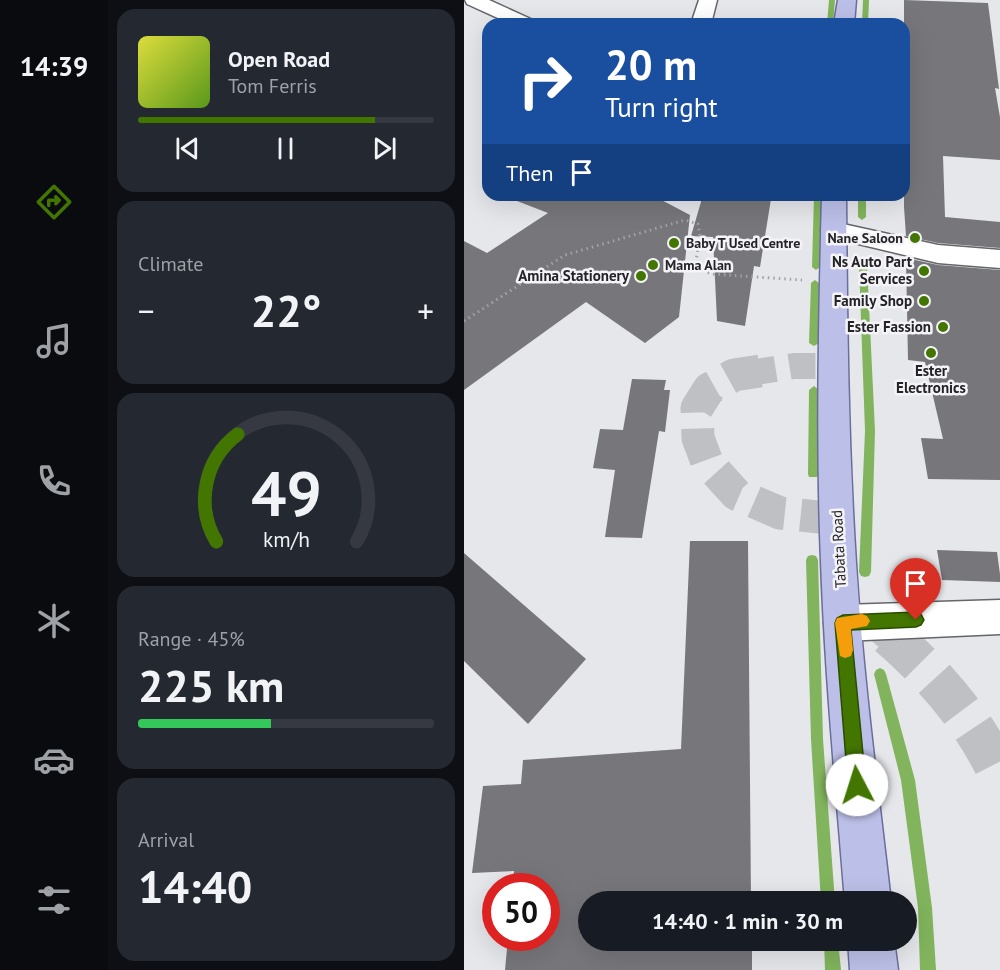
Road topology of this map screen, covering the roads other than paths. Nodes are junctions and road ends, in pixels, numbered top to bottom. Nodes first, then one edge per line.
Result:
1 (474, 0) edge
2 (708, 0) edge
3 (847, 0) edge
4 (513, 18) edge
5 (703, 18) edge
6 (845, 18) edge
7 (834, 201) edge
8 (834, 230) junction
9 (1001, 259) edge
10 (1001, 617) edge
11 (843, 623) junction
12 (867, 891) edge
13 (872, 951) edge
14 (874, 970) edge

1 - 4 street
2 - 5 street
3 - 6 main road
7 - 8 main road, Tabata Road
8 - 9 street
8 - 11 main road, Tabata Road
10 - 11 street
11 - 12 main road, Tabata Road
13 - 14 main road

